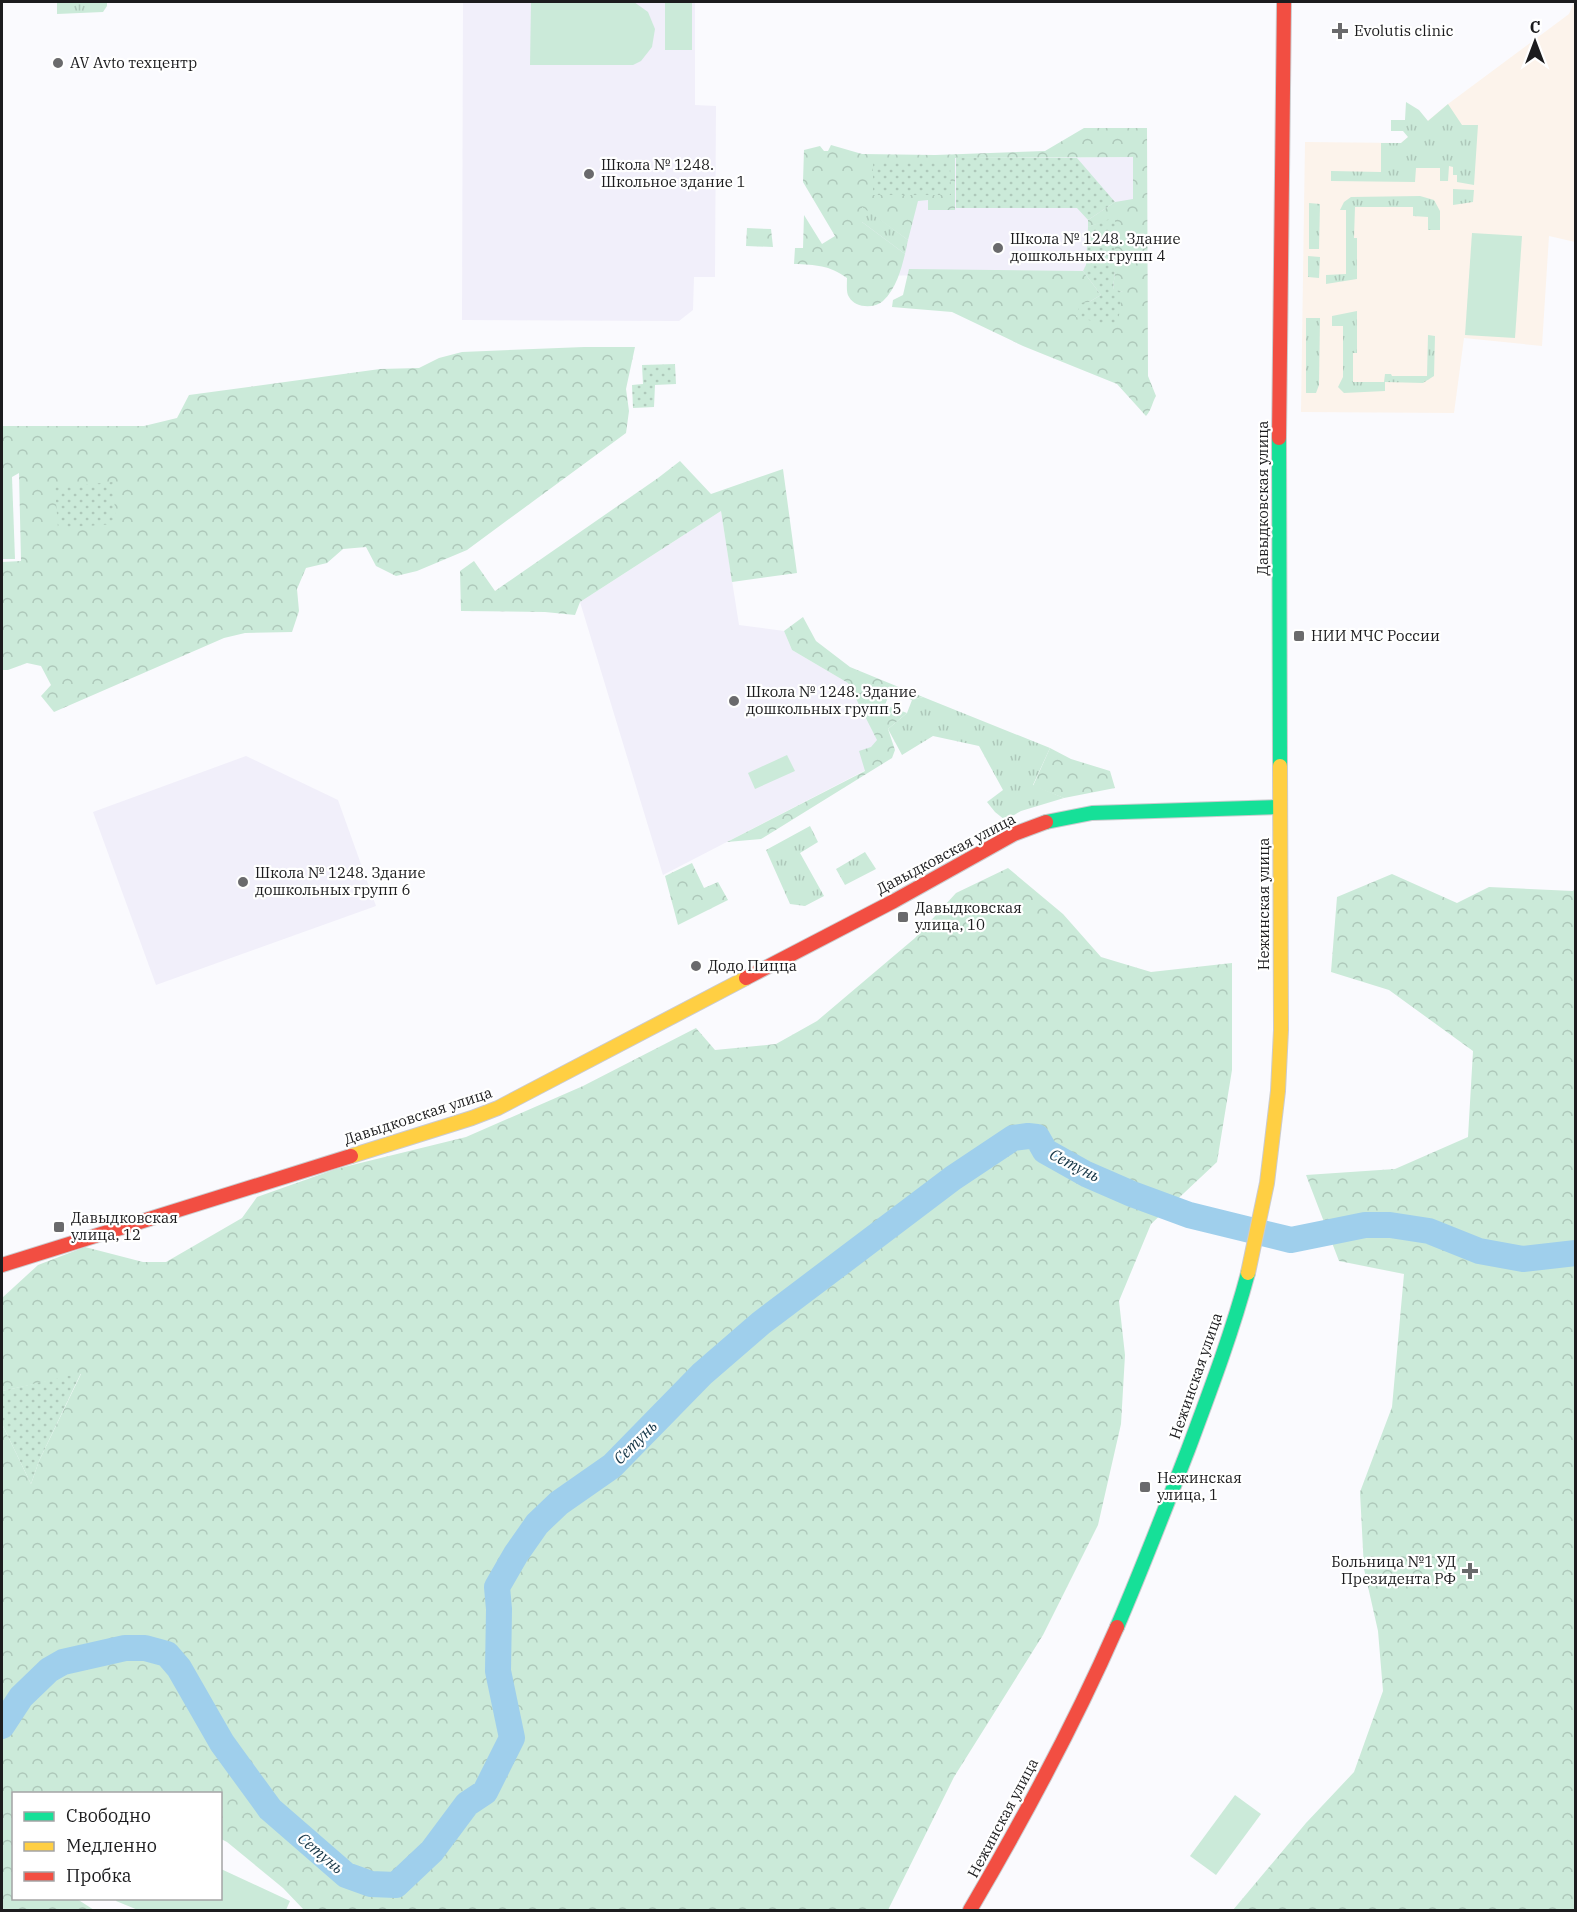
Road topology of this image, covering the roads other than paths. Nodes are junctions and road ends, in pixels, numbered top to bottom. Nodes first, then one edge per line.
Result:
1 (1284, 2) edge
2 (1280, 807) junction
3 (2, 1265) edge
4 (970, 1911) edge

1 - 2 street, Давыдковская улица
2 - 3 street, Давыдковская улица
2 - 4 street, Нежинская улица

